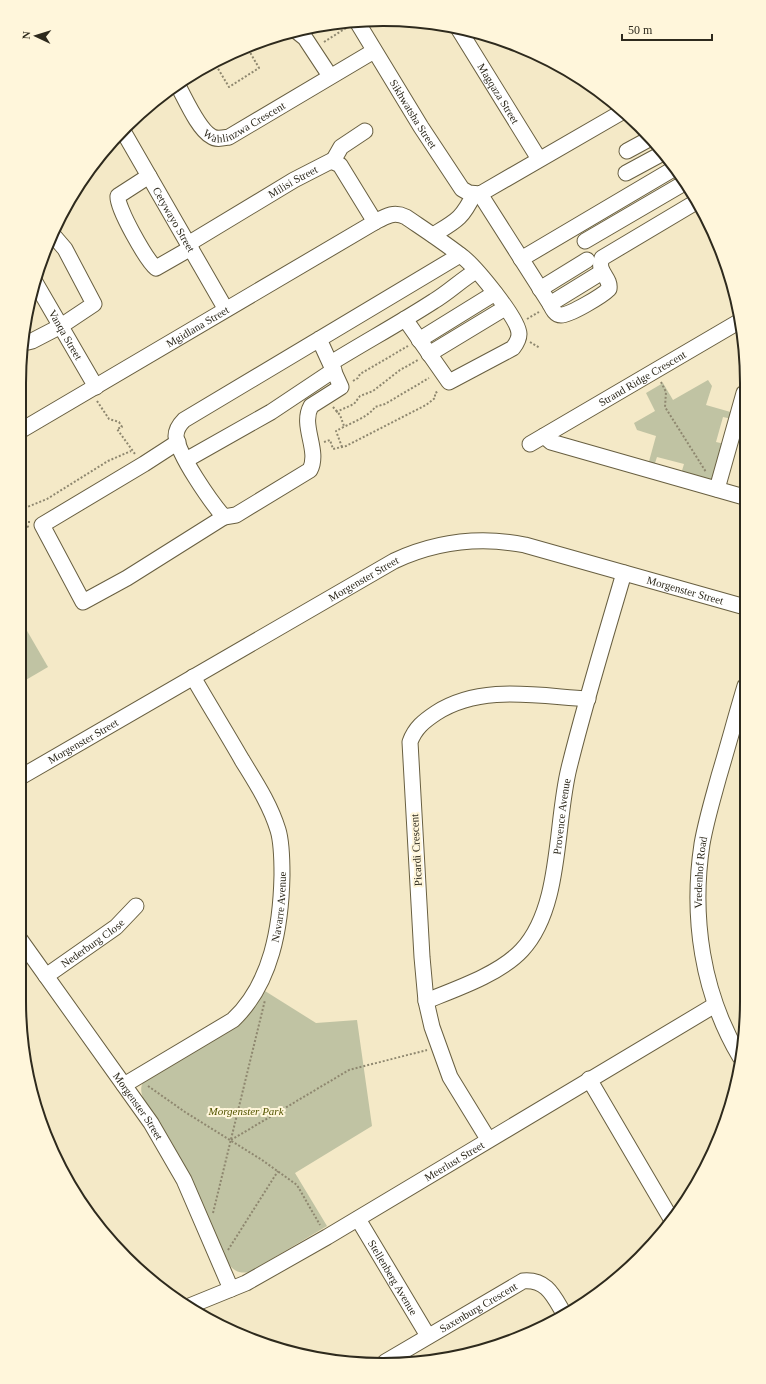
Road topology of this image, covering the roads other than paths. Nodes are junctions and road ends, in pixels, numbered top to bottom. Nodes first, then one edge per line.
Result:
1 (360, 27) edge
2 (462, 35) edge
3 (302, 36) edge
4 (374, 50) junction
5 (330, 76) junction
6 (180, 90) edge
7 (617, 115) edge
8 (365, 131) dead end
9 (126, 137) edge
10 (645, 141) edge
11 (627, 151) dead end
12 (658, 156) edge
13 (539, 159) junction
14 (333, 161) junction
15 (670, 171) edge
16 (626, 173) dead end
17 (149, 176) junction
18 (680, 185) edge
19 (477, 194) junction
20 (692, 205) edge
21 (375, 222) junction
22 (433, 235) junction
23 (56, 239) edge
24 (585, 241) dead end
25 (190, 246) junction
26 (460, 255) junction
27 (521, 259) junction
28 (587, 260) dead end
29 (476, 271) junction
30 (39, 288) edge
31 (540, 288) junction
32 (495, 293) junction
33 (225, 308) junction
34 (505, 308) junction
35 (405, 319) junction
36 (735, 324) edge
37 (61, 326) junction
38 (319, 339) junction
39 (419, 340) junction
40 (28, 342) edge
41 (429, 354) junction
42 (332, 366) junction
43 (96, 387) junction
44 (740, 407) edge
45 (26, 428) edge
46 (544, 436) junction
47 (178, 442) junction
48 (530, 444) dead end
49 (186, 460) junction
50 (717, 489) junction
51 (740, 496) edge
52 (224, 517) junction
53 (624, 573) junction
54 (740, 606) edge
55 (193, 677) junction
56 (588, 699) junction
57 (740, 703) edge
58 (26, 774) edge
59 (136, 906) dead end
60 (26, 948) edge
61 (46, 976) junction
62 (426, 1001) junction
63 (715, 1005) junction
64 (736, 1051) edge
65 (589, 1079) junction
66 (124, 1085) junction
67 (488, 1139) junction
68 (669, 1215) edge
69 (358, 1218) junction
70 (231, 1290) junction
71 (195, 1304) edge
72 (562, 1310) edge
73 (428, 1336) junction
74 (392, 1358) edge

1 - 4 street, Sikhwatsha Street
2 - 13 street, Magqaza Street
3 - 5 street
4 - 5 street, Wahlinzwa Crescent
4 - 19 street, Sikhwatsha Street
5 - 6 street, Wahlinzwa Crescent
7 - 13 street
8 - 14 street
9 - 17 street, Cetywayo Street
10 - 11 street
12 - 16 street
13 - 19 street
14 - 21 street
14 - 25 street, Milisi Street
15 - 27 street
17 - 25 street, Cetywayo Street
17 - 25 street, Milisi Street
18 - 24 street
19 - 22 street
19 - 27 street
20 - 31 street
21 - 22 street, Mgidlana Street
21 - 33 street, Mgidlana Street
22 - 26 street
23 - 37 street
25 - 33 street, Cetywayo Street
26 - 29 street
26 - 38 street
27 - 31 street
28 - 31 street
29 - 32 street
29 - 35 street
30 - 37 street, Vanqa Street
32 - 34 street
32 - 39 street
33 - 43 street, Mgidlana Street
34 - 41 street
34 - 41 street
35 - 39 street
35 - 42 street
36 - 46 street, Strand Ridge Crescent
37 - 40 street
37 - 43 street, Vanqa Street
38 - 42 street
38 - 47 street
39 - 41 street
42 - 49 street
42 - 52 street
43 - 45 street, Mgidlana Street
44 - 50 street
46 - 48 street, Strand Ridge Crescent
46 - 50 street
47 - 49 street
47 - 52 street
49 - 52 street
50 - 51 street
53 - 54 street, Morgenster Street
53 - 55 street, Morgenster Street
53 - 56 street, Provence Avenue
55 - 58 street, Morgenster Street
55 - 66 street, Navarre Avenue
56 - 62 street, Provence Avenue
56 - 62 street, Picardi Crescent
57 - 63 street, Vredenhof Road
59 - 61 street, Nederburg Close
60 - 61 street, Morgenster Street
61 - 66 street, Morgenster Street
62 - 67 street, Picardi Crescent
63 - 64 street, Vredenhof Road
63 - 65 street, Meerlust Street
65 - 67 street, Meerlust Street
65 - 68 street
66 - 70 street, Morgenster Street
67 - 69 street, Meerlust Street
69 - 70 street, Meerlust Street
69 - 73 street, Stellenberg Avenue
70 - 71 street, Meerlust Street
72 - 73 street, Saxenburg Crescent
73 - 74 street, Saxenburg Crescent

